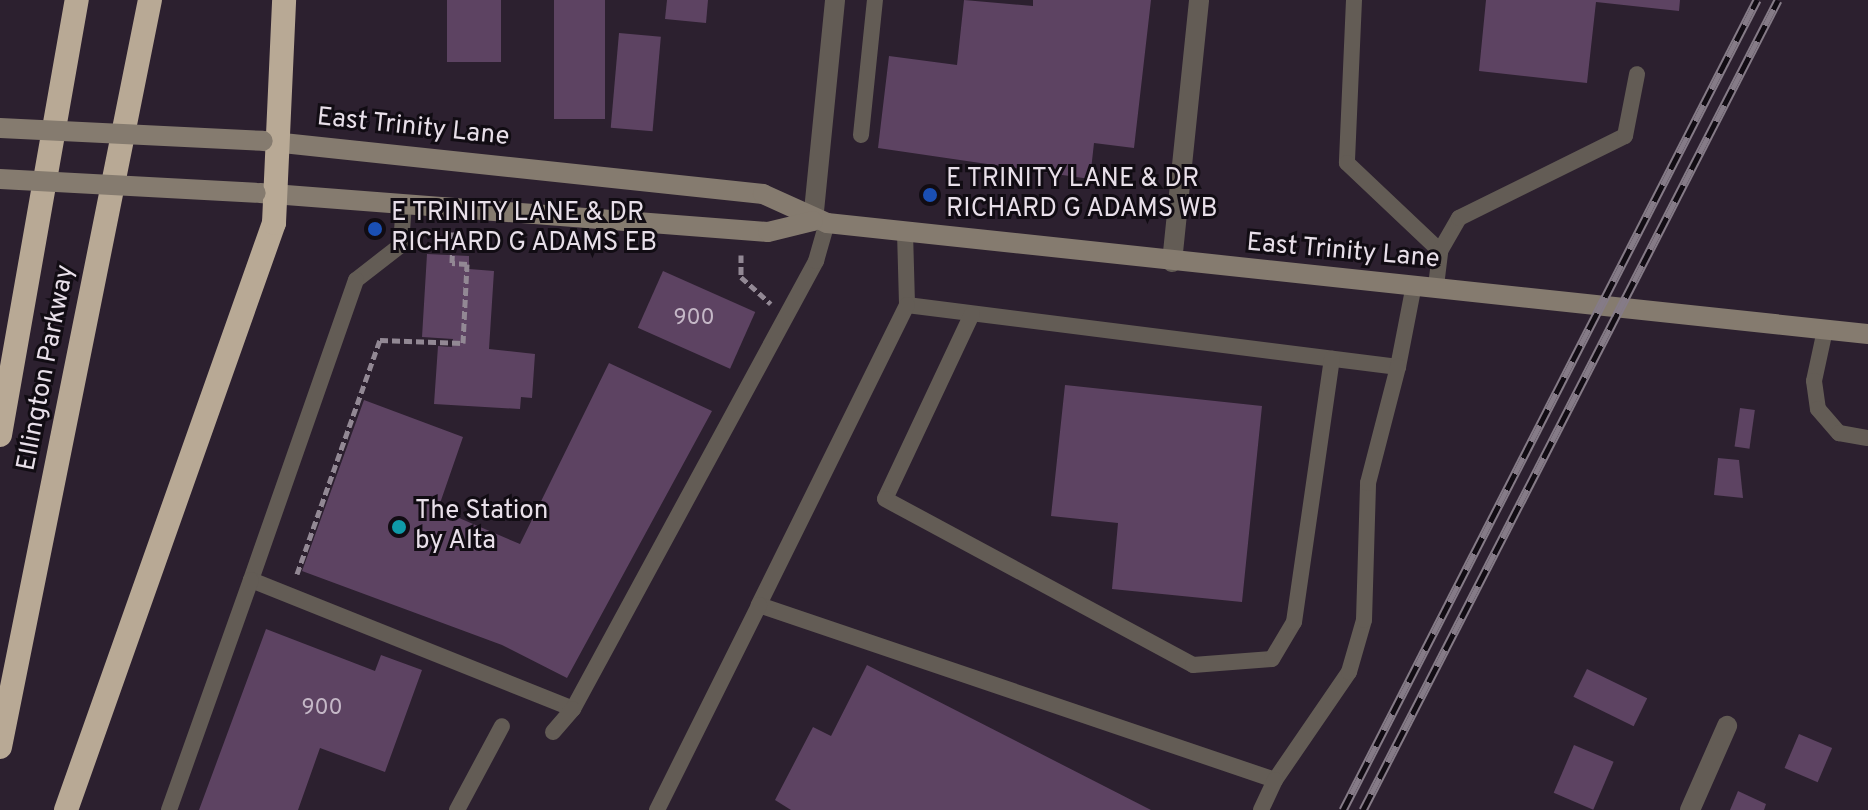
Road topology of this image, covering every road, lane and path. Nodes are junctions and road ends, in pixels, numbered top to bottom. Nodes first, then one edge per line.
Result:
1 (77, 0) edge
2 (150, 0) edge
3 (284, 0) edge
4 (835, 0) edge
5 (875, 0) edge
6 (1199, 0) edge
7 (1354, 0) edge
8 (1637, 74) dead end
9 (0, 128) edge
10 (861, 135) dead end
11 (271, 141) junction
12 (0, 179) edge
13 (266, 193) junction
14 (404, 203) junction
15 (820, 222) junction
16 (453, 231) dead end
17 (905, 232) junction
18 (1440, 251) junction
19 (741, 255) dead end
20 (1172, 262) junction
21 (1414, 285) junction
22 (1436, 286) junction
23 (907, 305) junction
24 (972, 314) junction
25 (767, 321) dead end
26 (1825, 330) junction
27 (1868, 334) edge
28 (18, 352) junction
29 (1332, 359) junction
30 (1398, 367) junction
31 (0, 406) edge
32 (0, 435) edge
33 (1868, 438) edge
34 (311, 579) dead end
35 (251, 580) junction
36 (759, 605) junction
37 (573, 709) junction
38 (502, 726) dead end
39 (1727, 726) dead end
40 (553, 732) dead end
41 (0, 747) edge
42 (1275, 780) junction
43 (66, 810) edge
44 (169, 810) edge
45 (457, 810) edge
46 (657, 810) edge
47 (1261, 810) edge
48 (1690, 810) edge

1 - 28 highway, Ellington Parkway
2 - 41 highway, Ellington Parkway
3 - 11 highway
4 - 15 street
5 - 10 lane
6 - 20 street
7 - 18 lane
8 - 18 lane
9 - 11 main road, East Trinity Lane, bridge
11 - 13 highway
11 - 15 main road, East Trinity Lane
12 - 13 main road, East Trinity Lane, bridge
13 - 14 main road, East Trinity Lane
13 - 43 highway
14 - 15 main road, East Trinity Lane
14 - 35 lane
15 - 17 main road, East Trinity Lane
15 - 37 lane
16 - 34 path
17 - 20 main road, East Trinity Lane
17 - 23 lane
18 - 22 lane
19 - 25 path
20 - 21 main road, East Trinity Lane
21 - 22 main road, East Trinity Lane
21 - 30 lane
22 - 26 main road, East Trinity Lane
23 - 24 lane
23 - 36 lane
24 - 29 lane
24 - 29 lane
26 - 27 main road, East Trinity Lane
26 - 33 lane
28 - 31 highway
28 - 32 highway, Ellington Parkway
29 - 30 lane
30 - 42 lane
35 - 37 lane
35 - 44 lane
36 - 42 lane
36 - 46 lane
37 - 40 lane
38 - 45 lane
39 - 48 street
42 - 47 lane

